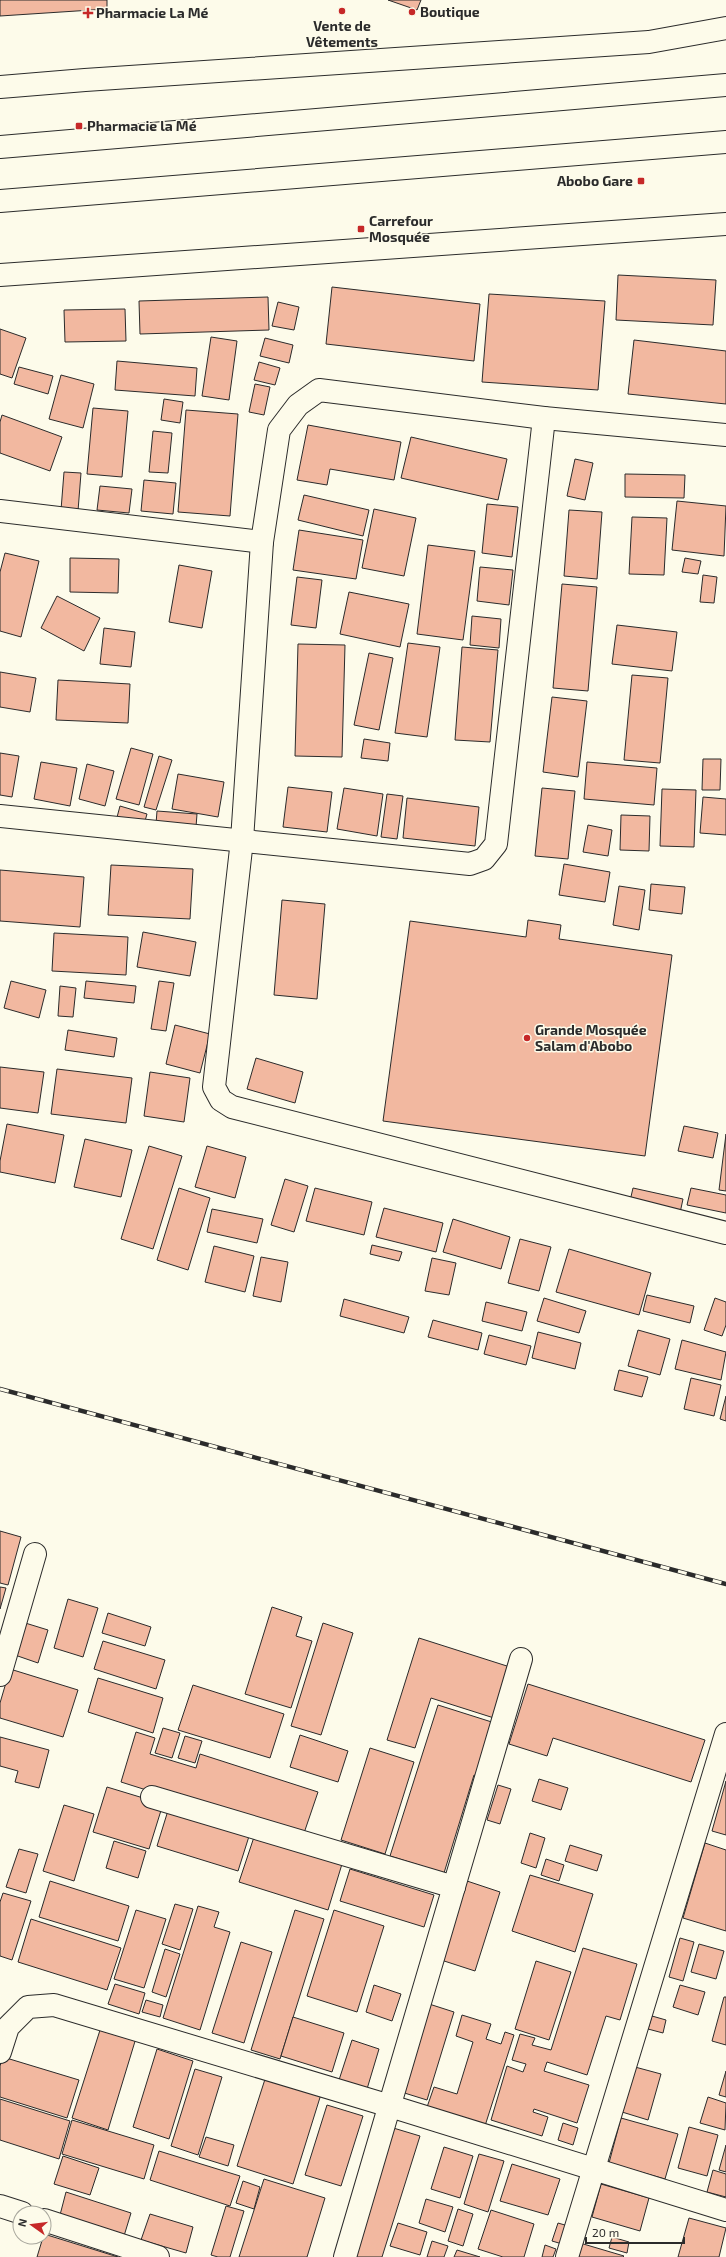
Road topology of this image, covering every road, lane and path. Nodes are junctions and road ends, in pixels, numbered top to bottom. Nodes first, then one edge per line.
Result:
1 (726, 28) edge
2 (726, 85) edge
3 (0, 87) edge
4 (726, 142) edge
5 (0, 147) edge
6 (0, 201) edge
7 (726, 224) edge
8 (0, 275) edge
9 (544, 418) junction
10 (726, 436) edge
11 (0, 511) edge
12 (262, 542) junction
13 (0, 816) edge
14 (242, 840) junction
15 (726, 1233) edge
16 (35, 1554) dead end
17 (521, 1659) dead end
18 (0, 1676) edge
19 (726, 1734) edge
20 (152, 1797) dead end
21 (454, 1887) junction
22 (0, 2052) edge
23 (390, 2106) junction
24 (594, 2170) junction
25 (0, 2206) edge
26 (12, 2210) edge
27 (726, 2210) edge
28 (52, 2223) edge
29 (158, 2257) edge
30 (344, 2257) edge
31 (567, 2257) edge

1 - 3 street
2 - 5 street
4 - 6 street
7 - 8 street
9 - 10 street
9 - 12 street
9 - 14 street
11 - 12 street
12 - 14 street
13 - 14 street
14 - 15 street
16 - 18 street
17 - 21 street
19 - 24 street
20 - 21 street
21 - 23 street
22 - 23 street
23 - 24 street
23 - 30 street
24 - 27 street
24 - 31 street
25 - 26 street
28 - 29 street

